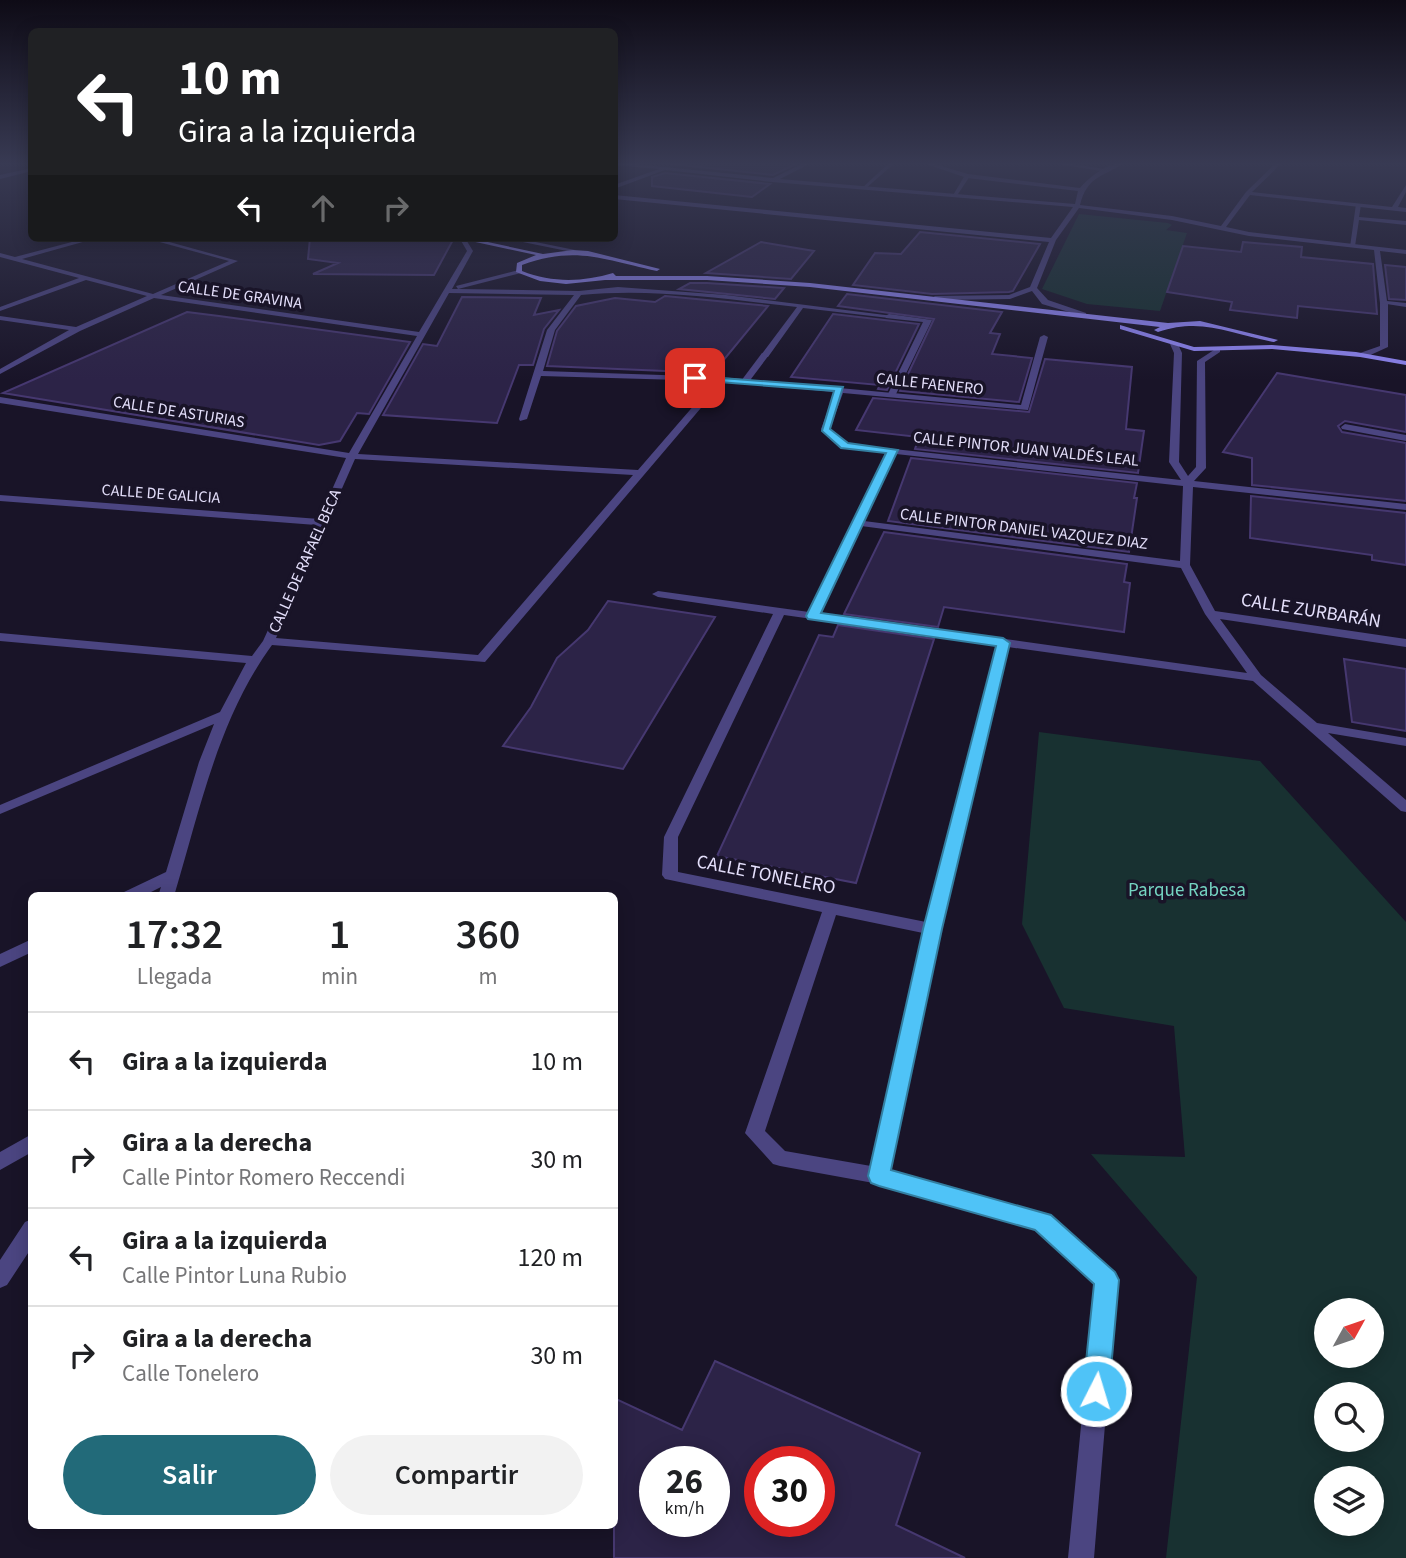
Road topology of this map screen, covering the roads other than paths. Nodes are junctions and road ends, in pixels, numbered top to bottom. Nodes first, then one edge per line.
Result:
1 (999, 235) edge
2 (1057, 235) edge
3 (1271, 235) edge
4 (1354, 235) edge
5 (1053, 240) junction
6 (78, 242) edge
7 (163, 242) edge
8 (464, 242) edge
9 (469, 242) edge
10 (478, 242) edge
11 (528, 242) edge
12 (1352, 246) junction
13 (1377, 249) junction
14 (572, 250) junction
15 (1406, 252) edge
16 (497, 254) dead end
17 (542, 254) junction
18 (0, 255) edge
19 (16, 258) junction
20 (508, 259) dead end
21 (0, 264) edge
22 (627, 264) junction
23 (519, 268) junction
24 (86, 278) junction
25 (606, 278) junction
26 (706, 278) junction
27 (1033, 288) junction
28 (446, 291) junction
29 (579, 293) junction
30 (157, 297) junction
31 (937, 298) junction
32 (1384, 303) junction
33 (1406, 305) edge
34 (800, 308) junction
35 (0, 309) edge
36 (1029, 309) junction
37 (1083, 315) junction
38 (0, 318) edge
39 (1166, 325) junction
40 (76, 329) junction
41 (423, 335) junction
42 (1243, 335) junction
43 (1044, 337) dead end
44 (1161, 338) junction
45 (1174, 344) junction
46 (1237, 348) junction
47 (1217, 350) junction
48 (1363, 355) junction
49 (1406, 363) edge
50 (0, 372) edge
51 (538, 373) junction
52 (721, 379) junction
53 (745, 381) junction
54 (840, 389) junction
55 (892, 394) junction
56 (0, 400) edge
57 (523, 419) dead end
58 (1345, 427) dead end
59 (1406, 438) edge
60 (893, 450) junction
61 (352, 456) junction
62 (641, 473) junction
63 (1188, 482) junction
64 (0, 498) edge
65 (1406, 507) edge
66 (320, 522) junction
67 (859, 523) junction
68 (1185, 565) junction
69 (658, 594) dead end
70 (780, 611) junction
71 (1211, 614) junction
72 (813, 616) junction
73 (0, 637) edge
74 (269, 641) junction
75 (1003, 643) junction
76 (1406, 643) edge
77 (253, 660) junction
78 (1257, 678) junction
79 (224, 715) junction
80 (1314, 727) junction
81 (1406, 742) edge
82 (1406, 808) edge
83 (0, 810) edge
84 (173, 874) junction
85 (138, 892) edge
86 (167, 892) edge
87 (831, 907) junction
88 (932, 929) junction
89 (28, 947) edge
90 (0, 961) edge
91 (28, 1144) edge
92 (0, 1161) edge
93 (879, 1176) junction
94 (28, 1237) edge
95 (0, 1278) edge
96 (1081, 1558) edge

1 - 5 street
2 - 5 street
3 - 12 street
4 - 12 street
5 - 27 street
6 - 19 street
7 - 30 street
8 - 28 street, CALLE DE RAFAEL BECA
9 - 16 main road
10 - 17 main road
11 - 14 street
12 - 13 street
13 - 15 street
13 - 32 street
14 - 17 main road
14 - 22 main road
17 - 23 main road
18 - 19 street, CALLE DE GRAVINA
19 - 21 street
19 - 24 street, CALLE DE GRAVINA
20 - 23 main road
22 - 25 main road
22 - 26 main road
23 - 25 main road
23 - 28 street
24 - 30 street, CALLE DE GRAVINA
24 - 35 street
25 - 26 main road
26 - 31 main road
27 - 31 street
27 - 37 street
28 - 29 street
28 - 41 street, CALLE DE RAFAEL BECA
29 - 34 street
29 - 51 street
30 - 40 street
30 - 41 street, CALLE DE GRAVINA
31 - 36 main road
32 - 33 street
32 - 48 street
34 - 53 street
34 - 55 street
36 - 37 main road
36 - 44 main road
37 - 39 main road
38 - 40 street
39 - 42 main road
39 - 44 main road
40 - 50 street
41 - 61 street, CALLE DE RAFAEL BECA
42 - 46 main road
42 - 48 main road
43 - 55 street, CALLE FAENERO
44 - 45 main road
45 - 47 main road
45 - 63 street
46 - 47 main road
46 - 48 main road
47 - 63 street
48 - 49 main road
51 - 52 street, CALLE FAENERO
51 - 57 street
52 - 53 street, CALLE FAENERO
52 - 62 street
53 - 54 street, CALLE FAENERO
54 - 55 street, CALLE FAENERO
54 - 60 street, CALLE PINTOR JUAN VALDÉS LEAL
56 - 61 street, CALLE DE ASTURIAS
58 - 59 street
60 - 63 street, CALLE PINTOR JUAN VALDÉS LEAL
60 - 67 street
61 - 62 street, CALLE DE ASTURIAS
61 - 66 street, CALLE DE RAFAEL BECA
62 - 74 street
63 - 65 street, CALLE PINTOR JUAN VALDÉS LEAL
63 - 68 street
64 - 66 street, CALLE DE GALICIA
66 - 74 street, CALLE DE RAFAEL BECA
67 - 68 street, CALLE PINTOR DANIEL VAZQUEZ DIAZ
67 - 72 street
68 - 71 street
69 - 70 street
70 - 72 street
70 - 87 street, CALLE TONELERO
71 - 76 street, CALLE ZURBARÁN
71 - 78 street
72 - 75 street
73 - 77 street
74 - 77 street, CALLE DE RAFAEL BECA
75 - 78 street
75 - 88 street
77 - 79 street, CALLE DE RAFAEL BECA
78 - 80 street
79 - 83 street
79 - 84 street, CALLE DE RAFAEL BECA
80 - 81 street
80 - 82 street
84 - 85 street
84 - 86 street, CALLE DE RAFAEL BECA
87 - 88 street, CALLE TONELERO
87 - 93 street
88 - 93 street
89 - 90 street
91 - 92 street
93 - 96 street
94 - 95 street

